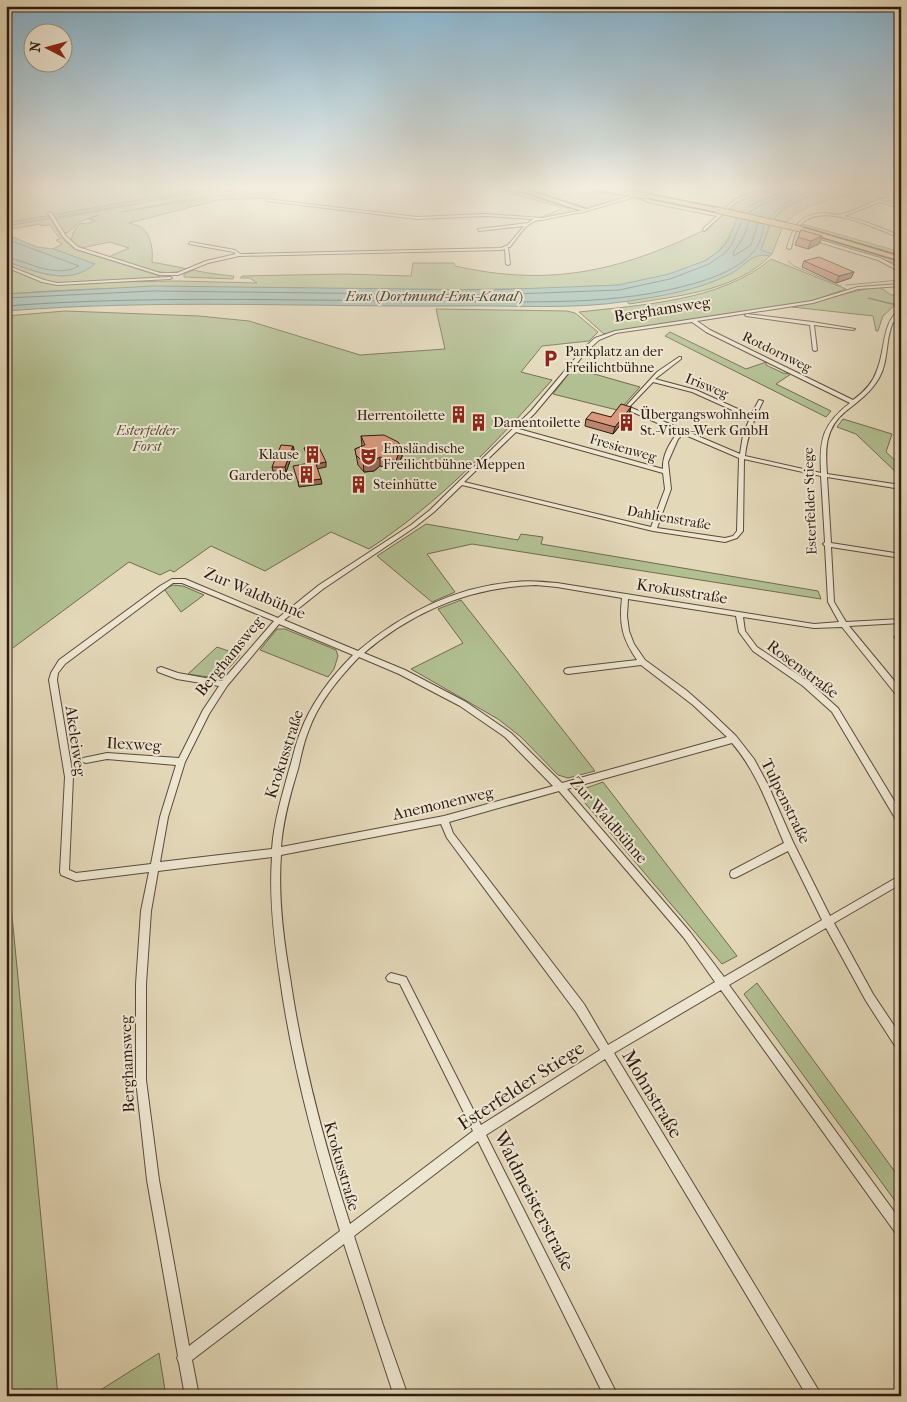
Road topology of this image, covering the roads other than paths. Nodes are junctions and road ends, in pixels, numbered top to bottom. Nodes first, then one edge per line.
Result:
1 (87, 251) edge
2 (235, 251) edge
3 (376, 251) edge
4 (507, 251) edge
5 (857, 251) edge
6 (875, 251) edge
7 (239, 255) junction
8 (901, 258) edge
9 (508, 264) dead end
10 (6, 266) edge
11 (901, 271) edge
12 (172, 275) junction
13 (901, 285) edge
14 (901, 309) edge
15 (737, 314) junction
16 (693, 320) junction
17 (891, 320) junction
18 (812, 323) junction
19 (901, 323) edge
20 (853, 328) dead end
21 (815, 350) dead end
22 (679, 358) dead end
23 (652, 380) junction
24 (761, 400) dead end
25 (853, 402) junction
26 (752, 417) junction
27 (516, 430) junction
28 (682, 431) junction
29 (741, 457) junction
30 (666, 472) junction
31 (823, 475) junction
32 (460, 484) junction
33 (901, 487) edge
34 (653, 529) junction
35 (826, 544) junction
36 (901, 556) edge
37 (172, 581) joint
38 (625, 597) junction
39 (739, 616) junction
40 (278, 621) junction
41 (901, 621) edge
42 (844, 625) junction
43 (358, 654) junction
44 (642, 662) junction
45 (161, 670) dead end
46 (568, 671) dead end
47 (224, 684) junction
48 (901, 695) edge
49 (734, 739) junction
50 (86, 760) dead end
51 (181, 762) junction
52 (561, 788) junction
53 (444, 820) junction
54 (901, 820) edge
55 (790, 845) junction
56 (276, 852) junction
57 (153, 868) junction
58 (734, 874) dead end
59 (901, 879) edge
60 (828, 920) junction
61 (391, 978) dead end
62 (723, 984) junction
63 (901, 1045) edge
64 (606, 1052) junction
65 (479, 1133) junction
66 (901, 1231) edge
67 (347, 1234) junction
68 (184, 1358) junction
69 (192, 1396) edge
70 (401, 1396) edge
71 (611, 1396) edge
72 (815, 1396) edge

1 - 12 street
2 - 7 street
3 - 7 street
4 - 9 street
5 - 11 street
6 - 8 highway
7 - 12 street
10 - 12 street
13 - 15 street, Berghamsweg
14 - 17 street, Esterfelder Stiege
15 - 16 street, Berghamsweg
15 - 18 street, Berghamsweg
16 - 25 street, Rotdornweg
16 - 27 street, Berghamsweg
17 - 19 street
17 - 25 street, Esterfelder Stiege
18 - 20 street, Berghamsweg
18 - 21 street
22 - 23 street
23 - 26 street, Irisweg
23 - 28 street
24 - 26 street, Dahlienstraße
25 - 31 street, Esterfelder Stiege
26 - 29 street, Dahlienstraße
27 - 30 street, Fresienweg
27 - 32 street, Berghamsweg
28 - 29 street
28 - 30 street
29 - 31 street
29 - 34 street, Dahlienstraße
30 - 34 street
31 - 33 street
31 - 35 street, Esterfelder Stiege
32 - 34 street, Dahlienstraße
32 - 40 street, Berghamsweg
35 - 36 street
35 - 42 street, Esterfelder Stiege
37 - 40 street, Zur Waldbühne
37 - 57 street, Akeleiweg
38 - 39 street, Krokusstraße
38 - 43 street, Krokusstraße
38 - 44 street, Tulpenstraße
39 - 42 street, Krokusstraße
39 - 54 street, Rosenstraße
40 - 43 street, Zur Waldbühne
40 - 47 street, Berghamsweg
41 - 42 street, Krokusstraße
42 - 48 street, Esterfelder Stiege
43 - 52 street, Zur Waldbühne
43 - 56 street, Krokusstraße
44 - 46 street
44 - 49 street, Tulpenstraße
45 - 47 street
47 - 51 street, Berghamsweg
49 - 52 street, Anemonenweg
49 - 55 street, Tulpenstraße
50 - 51 street, Ilexweg
51 - 57 street, Berghamsweg
52 - 53 street, Anemonenweg
52 - 62 street, Zur Waldbühne
53 - 56 street, Anemonenweg
53 - 64 street, Mohnstraße
55 - 58 street
55 - 60 street, Tulpenstraße
56 - 57 street, Anemonenweg
56 - 67 street, Krokusstraße
57 - 68 street, Berghamsweg
59 - 60 street, Esterfelder Stiege
60 - 62 street, Esterfelder Stiege
60 - 63 street, Tulpenstraße
61 - 65 street, Waldmeisterstraße
62 - 64 street, Esterfelder Stiege
62 - 66 street, Zur Waldbühne
64 - 65 street, Esterfelder Stiege
64 - 72 street, Mohnstraße
65 - 67 street, Esterfelder Stiege
65 - 71 street, Waldmeisterstraße
67 - 68 street, Esterfelder Stiege
67 - 70 street, Krokusstraße
68 - 69 street, Berghamsweg

